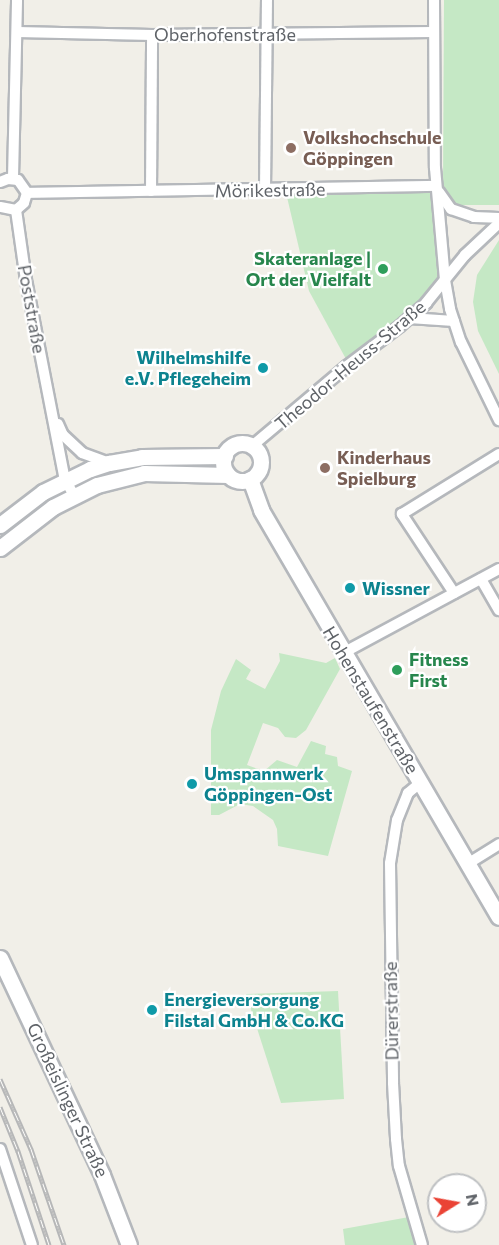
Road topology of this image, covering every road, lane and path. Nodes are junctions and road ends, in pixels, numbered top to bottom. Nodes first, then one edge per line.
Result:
1 (17, 0) edge
2 (267, 0) edge
3 (434, 0) edge
4 (17, 32) junction
5 (433, 32) junction
6 (266, 33) junction
7 (152, 34) junction
8 (13, 178) junction
9 (0, 183) edge
10 (436, 186) junction
11 (266, 190) junction
12 (151, 191) junction
13 (27, 193) junction
14 (0, 207) edge
15 (16, 210) junction
16 (499, 218) edge
17 (499, 223) edge
18 (445, 280) junction
19 (409, 318) junction
20 (454, 321) junction
21 (51, 407) junction
22 (499, 420) edge
23 (252, 446) junction
24 (499, 454) edge
25 (225, 456) junction
26 (109, 463) junction
27 (228, 475) junction
28 (250, 479) junction
29 (65, 480) junction
30 (75, 495) junction
31 (0, 525) edge
32 (0, 548) edge
33 (499, 569) edge
34 (481, 579) junction
35 (454, 593) junction
36 (499, 610) edge
37 (343, 653) junction
38 (420, 783) junction
39 (499, 844) edge
40 (469, 863) junction
41 (499, 917) edge
42 (0, 958) edge
43 (0, 1149) edge
44 (32, 1245) edge
45 (129, 1245) edge
46 (422, 1245) edge

1 - 4 street
2 - 6 street
3 - 5 street
4 - 7 street, Oberhofenstraße
4 - 8 street
5 - 6 street, Oberhofenstraße
5 - 10 street
6 - 7 street, Oberhofenstraße
6 - 11 street
7 - 12 street
8 - 9 street
8 - 13 street
10 - 11 street, Mörikestraße
10 - 16 street
10 - 18 street
11 - 12 street, Mörikestraße
12 - 13 street, Mörikestraße
13 - 15 street
14 - 15 street
15 - 21 street, Poststraße
17 - 18 street
18 - 19 street, Theodor-Heuss-Straße
18 - 20 street
19 - 20 street
19 - 23 street, Theodor-Heuss-Straße
20 - 22 street
21 - 26 street, Poststraße
21 - 29 street, Poststraße
23 - 25 main road
23 - 28 main road
24 - 35 street
25 - 26 main road
25 - 27 main road
26 - 29 main road
27 - 28 main road
27 - 30 main road
28 - 37 main road, Hohenstaufenstraße
29 - 30 street
29 - 31 main road
30 - 32 main road
33 - 34 street
34 - 35 street
34 - 36 street
35 - 37 street
37 - 38 main road, Hohenstaufenstraße
38 - 40 main road, Hohenstaufenstraße
38 - 46 street, Dürerstraße
39 - 40 street
40 - 41 main road, Hohenstaufenstraße
42 - 45 main road, Großeislinger Straße
43 - 44 street

